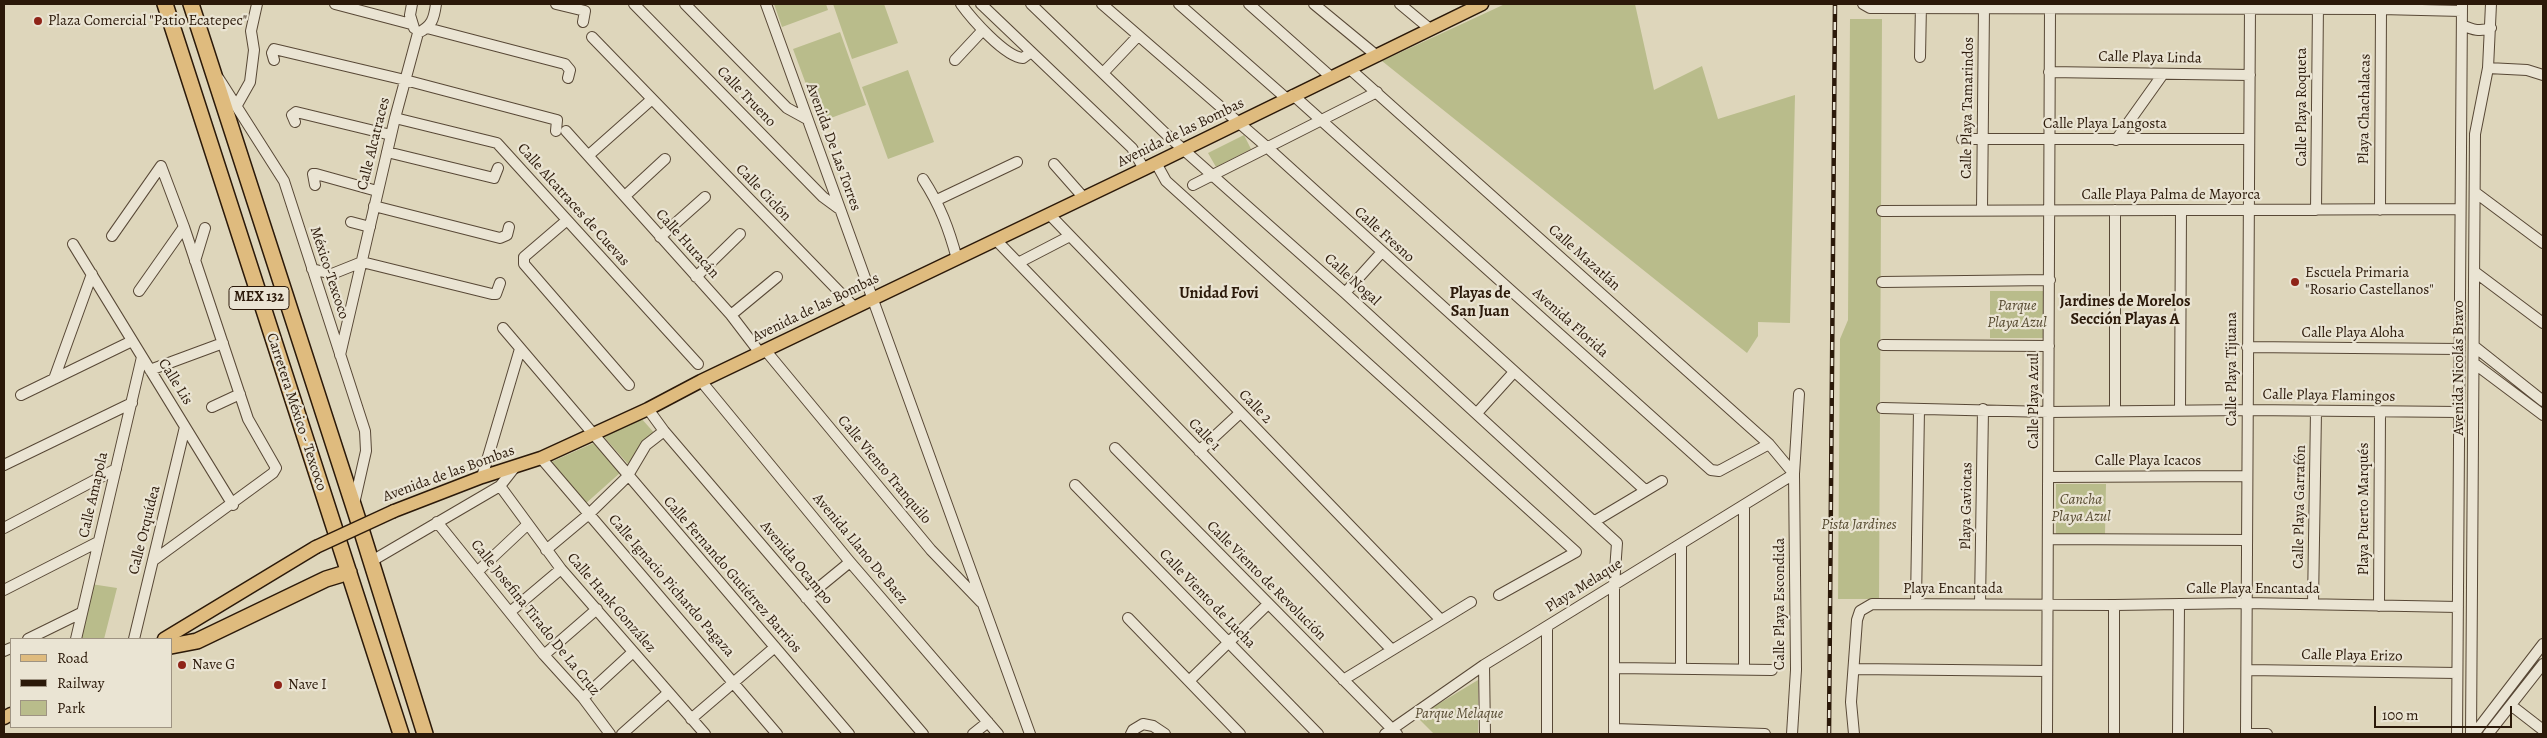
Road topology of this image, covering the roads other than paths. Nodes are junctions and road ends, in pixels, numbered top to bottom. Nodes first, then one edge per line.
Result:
1 (164, 4) edge
2 (191, 4) edge
3 (257, 4) edge
4 (335, 4) edge
5 (412, 4) edge
6 (436, 4) edge
7 (556, 4) edge
8 (634, 4) edge
9 (685, 4) edge
10 (766, 4) edge
11 (961, 4) edge
12 (981, 4) edge
13 (1102, 4) edge
14 (1180, 4) edge
15 (1249, 4) edge
16 (1314, 4) edge
17 (1400, 4) edge
18 (1482, 4) edge
19 (1863, 4) edge
20 (2491, 4) edge
21 (1921, 5) edge
22 (1037, 6) edge
23 (2118, 6) edge
24 (2184, 6) edge
25 (2250, 6) edge
26 (2318, 6) edge
27 (1984, 7) junction
28 (2050, 7) junction
29 (2462, 7) edge
30 (2381, 8) junction
31 (196, 21) junction
32 (583, 22) dead end
33 (411, 24) junction
34 (2462, 25) junction
35 (172, 28) junction
36 (427, 28) junction
37 (1430, 28) junction
38 (2491, 28) junction
39 (983, 30) junction
40 (418, 33) junction
41 (1138, 36) junction
42 (592, 37) dead end
43 (1031, 52) junction
44 (1377, 56) junction
45 (1920, 57) dead end
46 (274, 60) dead end
47 (955, 60) dead end
48 (212, 67) junction
49 (2488, 68) junction
50 (1350, 69) junction
51 (2049, 72) junction
52 (1103, 73) junction
53 (2163, 74) junction
54 (2250, 75) junction
55 (2543, 75) edge
56 (1331, 77) junction
57 (568, 78) dead end
58 (406, 80) junction
59 (1377, 92) junction
60 (1290, 97) junction
61 (651, 100) junction
62 (237, 105) junction
63 (395, 118) junction
64 (807, 119) junction
65 (1321, 121) junction
66 (294, 122) dead end
67 (1237, 123) junction
68 (391, 135) junction
69 (2249, 138) junction
70 (1962, 139) dead end
71 (1982, 139) junction
72 (2048, 139) junction
73 (2116, 140) junction
74 (1268, 148) junction
75 (1184, 149) junction
76 (387, 152) junction
77 (589, 155) junction
78 (665, 159) dead end
79 (1017, 162) dead end
80 (1156, 162) junction
81 (1054, 164) dead end
82 (498, 168) dead end
83 (1144, 169) junction
84 (1214, 176) junction
85 (923, 179) dead end
86 (315, 185) dead end
87 (1193, 186) dead end
88 (377, 191) junction
89 (2476, 193) junction
90 (625, 196) junction
91 (705, 197) dead end
92 (1084, 198) junction
93 (937, 200) junction
94 (374, 206) junction
95 (839, 209) junction
96 (2460, 209) junction
97 (1882, 210) dead end
98 (1982, 210) junction
99 (2050, 210) junction
100 (2115, 210) junction
101 (2181, 210) junction
102 (2316, 210) junction
103 (2380, 210) junction
104 (2249, 211) junction
105 (1050, 214) junction
106 (566, 221) junction
107 (352, 222) dead end
108 (370, 227) junction
109 (509, 227) dead end
110 (184, 228) junction
111 (205, 228) dead end
112 (740, 234) dead end
113 (112, 236) dead end
114 (1070, 236) junction
115 (660, 237) junction
116 (996, 240) junction
117 (2543, 243) edge
118 (74, 244) dead end
119 (1381, 253) junction
120 (957, 259) junction
121 (195, 261) junction
122 (362, 262) junction
123 (1018, 263) junction
124 (312, 269) junction
125 (2475, 272) junction
126 (92, 274) junction
127 (696, 277) junction
128 (777, 277) dead end
129 (2050, 280) junction
130 (1882, 282) dead end
131 (500, 284) dead end
132 (139, 292) dead end
133 (1345, 292) junction
134 (872, 299) junction
135 (854, 307) junction
136 (731, 315) junction
137 (2543, 323) edge
138 (503, 328) dead end
139 (132, 341) junction
140 (223, 343) junction
141 (1883, 345) dead end
142 (2049, 346) junction
143 (2475, 347) junction
144 (2247, 348) junction
145 (520, 349) junction
146 (2459, 349) junction
147 (763, 352) junction
148 (339, 356) junction
149 (142, 357) junction
150 (698, 364) dead end
151 (2475, 364) junction
152 (150, 370) junction
153 (1514, 372) junction
154 (54, 379) junction
155 (701, 380) junction
156 (629, 385) dead end
157 (2459, 385) junction
158 (2474, 387) junction
159 (240, 394) junction
160 (1799, 394) dead end
161 (22, 395) dead end
162 (2528, 396) junction
163 (2543, 402) edge
164 (132, 403) junction
165 (212, 407) dead end
166 (1882, 408) dead end
167 (648, 409) junction
168 (1919, 409) junction
169 (1983, 409) junction
170 (2115, 410) junction
171 (2180, 410) junction
172 (2247, 410) junction
173 (2316, 411) junction
174 (2048, 412) junction
175 (2380, 412) junction
176 (2459, 412) junction
177 (1240, 413) junction
178 (1476, 413) junction
179 (2543, 415) edge
180 (185, 427) junction
181 (664, 431) junction
182 (592, 435) junction
183 (1768, 444) junction
184 (1115, 448) dead end
185 (1199, 451) junction
186 (541, 458) junction
187 (4, 465) edge
188 (515, 467) junction
189 (116, 469) junction
190 (1794, 474) junction
191 (2247, 476) junction
192 (482, 477) junction
193 (627, 477) junction
194 (2049, 477) junction
195 (1662, 481) dead end
196 (1076, 485) dead end
197 (500, 486) junction
198 (1645, 490) junction
199 (233, 505) junction
200 (354, 505) junction
201 (1744, 505) junction
202 (589, 514) junction
203 (1595, 521) junction
204 (437, 522) junction
205 (528, 524) junction
206 (4, 528) edge
207 (2048, 539) junction
208 (2246, 540) junction
209 (98, 542) junction
210 (1681, 545) junction
211 (546, 550) junction
212 (154, 560) junction
213 (370, 562) junction
214 (850, 562) junction
215 (561, 569) junction
216 (348, 572) junction
217 (477, 572) junction
218 (1614, 585) junction
219 (4, 590) edge
220 (1499, 595) dead end
221 (806, 598) junction
222 (1470, 602) dead end
223 (1916, 603) junction
224 (2247, 603) junction
225 (984, 604) junction
226 (1268, 604) junction
227 (1980, 604) junction
228 (2048, 604) junction
229 (2313, 604) junction
230 (2114, 605) junction
231 (2179, 605) junction
232 (2379, 606) junction
233 (2458, 607) junction
234 (597, 609) junction
235 (510, 612) junction
236 (82, 614) junction
237 (1128, 618) dead end
238 (1440, 619) junction
239 (1547, 627) junction
240 (30, 638) edge
241 (76, 638) edge
242 (134, 638) edge
243 (166, 638) edge
244 (1229, 643) junction
245 (2543, 644) edge
246 (172, 646) edge
247 (775, 647) junction
248 (1391, 649) junction
249 (634, 652) junction
250 (544, 654) junction
251 (2543, 664) edge
252 (1484, 665) junction
253 (1614, 668) junction
254 (1681, 669) junction
255 (1854, 669) junction
256 (1744, 670) junction
257 (1772, 670) dead end
258 (2246, 670) junction
259 (2047, 671) junction
260 (2522, 672) junction
261 (2456, 673) junction
262 (2532, 679) junction
263 (1343, 680) junction
264 (1189, 681) junction
265 (734, 683) junction
266 (668, 694) junction
267 (583, 698) junction
268 (2512, 706) junction
269 (691, 719) junction
270 (988, 722) junction
271 (2543, 730) edge
272 (1391, 732) edge
273 (1614, 732) edge
274 (1164, 733) edge
275 (401, 734) edge
276 (425, 734) edge
277 (610, 734) edge
278 (622, 734) edge
279 (704, 734) edge
280 (777, 734) edge
281 (849, 734) edge
282 (923, 734) edge
283 (973, 734) edge
284 (998, 734) edge
285 (1030, 734) edge
286 (1131, 734) edge
287 (1240, 734) edge
288 (1318, 734) edge
289 (1485, 734) edge
290 (1548, 734) edge
291 (1766, 734) edge
292 (1792, 734) edge
293 (1854, 734) edge
294 (2047, 734) edge
295 (2114, 734) edge
296 (2178, 734) edge
297 (2246, 734) edge
298 (2267, 734) edge
299 (2457, 734) edge
300 (2472, 734) edge
301 (2488, 734) edge

1 - 35 highway, Carretera México - Texcoco / MEX 132
2 - 31 highway, Carretera México - Texcoco / MEX 132
3 - 62 street
4 - 33 street
5 - 33 street
6 - 36 street
7 - 32 street
8 - 95 street, Calle Trueno
9 - 64 street
10 - 64 street, Avenida De Las Torres
11 - 39 street
12 - 43 street
13 - 41 street, Calle Fresno
14 - 60 street, Avenida Florida
15 - 56 street
16 - 44 street
17 - 37 street
18 - 37 main road, Avenida de las Bombas
19 - 21 street
20 - 38 street, Avenida Nicolás Bravo
21 - 27 street
21 - 45 street
22 - 52 street, Calle Nogal
23 - 24 street
23 - 28 street
24 - 25 street
25 - 26 street
25 - 54 street, Calle Playa Tijuana
26 - 30 street
26 - 102 street, Calle Playa Roqueta
27 - 28 street
27 - 71 street, Calle Playa Tamarindos
28 - 51 street, Calle Playa Azul
29 - 30 street
29 - 34 street, Avenida Nicolás Bravo
30 - 103 street, Playa Chachalacas
31 - 35 highway
31 - 48 highway, Carretera México - Texcoco / MEX 132
33 - 40 street
34 - 38 street
34 - 96 street, Avenida Nicolás Bravo
35 - 216 highway, Carretera México - Texcoco / MEX 132
36 - 40 street
36 - 57 street
37 - 44 main road, Avenida de las Bombas
38 - 49 street, Avenida Nicolás Bravo
39 - 43 street
39 - 47 street
40 - 58 street, Calle Alcatraces
41 - 52 street
41 - 67 street, Calle Fresno
42 - 61 street, Calle Ciclón
43 - 83 street
44 - 50 main road, Avenida de las Bombas
46 - 58 street
48 - 62 street, México-Texcoco
48 - 200 highway, Carretera México - Texcoco / MEX 132
49 - 55 street
49 - 89 street, Avenida Nicolás Bravo
50 - 56 main road, Avenida de las Bombas
50 - 59 street, Calle Mazatlán
51 - 53 street, Calle Playa Linda
51 - 72 street, Calle Playa Azul
52 - 75 street, Calle Nogal
53 - 54 street, Calle Playa Linda
53 - 73 street
54 - 69 street, Calle Playa Tijuana
56 - 60 main road, Avenida de las Bombas
58 - 63 street, Calle Alcatraces
58 - 77 street, Calle Huracán
59 - 65 street
59 - 183 street, Calle Mazatlán
60 - 65 street, Avenida Florida
60 - 67 main road, Avenida de las Bombas
61 - 77 street
61 - 135 street, Calle Ciclón
62 - 124 street, México-Texcoco
63 - 68 street, Calle Alcatraces
63 - 106 street, Calle Alcatraces de Cuevas
64 - 95 street, Avenida De Las Torres
65 - 74 street
65 - 183 street, Avenida Florida
66 - 68 street
67 - 74 street, Calle Fresno
67 - 75 main road, Avenida de las Bombas
68 - 76 street, Calle Alcatraces
69 - 73 street, Calle Playa Langosta
69 - 104 street, Calle Playa Tijuana
70 - 71 street, Calle Playa Langosta
71 - 72 street, Calle Playa Langosta
71 - 98 street, Calle Playa Tamarindos
72 - 73 street, Calle Playa Langosta
72 - 99 street, Calle Playa Azul
74 - 84 street
74 - 119 street, Calle Fresno
75 - 80 main road, Avenida de las Bombas
75 - 84 street, Calle Nogal
76 - 82 street
76 - 88 street, Calle Alcatraces
77 - 90 street, Calle Huracán
78 - 90 street
79 - 93 street
80 - 83 main road, Avenida de las Bombas
80 - 220 street
81 - 92 street
83 - 92 main road, Avenida de las Bombas
84 - 87 street
84 - 133 street, Calle Nogal
85 - 93 street
86 - 88 street
88 - 94 street, Calle Alcatraces
89 - 117 street
89 - 125 street, Avenida Nicolás Bravo
90 - 115 street, Calle Huracán
91 - 115 street
92 - 105 main road, Avenida de las Bombas
93 - 120 street
94 - 108 street, Calle Alcatraces
94 - 109 street
95 - 134 street, Avenida De Las Torres
96 - 103 street, Calle Playa Palma de Mayorca
96 - 146 street, Avenida Nicolás Bravo
97 - 98 street, Calle Playa Palma de Mayorca
98 - 99 street, Calle Playa Palma de Mayorca
99 - 100 street, Calle Playa Palma de Mayorca
99 - 129 street, Calle Playa Azul
100 - 101 street, Calle Playa Palma de Mayorca
100 - 170 street
101 - 104 street, Calle Playa Palma de Mayorca
101 - 171 street
102 - 103 street, Calle Playa Palma de Mayorca
102 - 104 street, Calle Playa Palma de Mayorca
104 - 144 street, Calle Playa Tijuana
105 - 114 street, Calle 2
105 - 116 main road, Avenida de las Bombas
106 - 150 street, Calle Alcatraces de Cuevas
106 - 156 street
107 - 108 street
108 - 122 street, Calle Alcatraces
110 - 113 street
110 - 121 street
110 - 132 street
111 - 121 street
112 - 127 street
114 - 123 street
114 - 177 street, Calle 2
115 - 127 street, Calle Huracán
116 - 120 main road, Avenida de las Bombas
116 - 123 street, Calle 1
118 - 126 street, Calle Lis
119 - 133 street
119 - 153 street, Calle Fresno
120 - 134 main road, Avenida de las Bombas
121 - 140 street
122 - 124 street
122 - 131 street
122 - 148 street, Calle Alcatraces
123 - 185 street, Calle 1
124 - 148 street, México-Texcoco
125 - 137 street
125 - 143 street, Avenida Nicolás Bravo
126 - 139 street, Calle Lis
126 - 154 street
127 - 136 street, Calle Huracán
128 - 136 street
129 - 130 street
129 - 142 street, Calle Playa Azul
133 - 178 street, Calle Nogal
134 - 135 main road, Avenida de las Bombas
134 - 225 street, Avenida De Las Torres
135 - 147 main road, Avenida de las Bombas
136 - 147 street, Calle Huracán
138 - 145 street, Calle Fernando Gutiérrez Barrios
139 - 149 street, Calle Lis
139 - 154 street
140 - 152 street
140 - 159 street
141 - 142 street
142 - 174 street, Calle Playa Azul
143 - 151 street, Avenida Nicolás Bravo
143 - 162 street
144 - 146 street, Calle Playa Aloha
144 - 172 street, Calle Playa Tijuana
145 - 182 street, Calle Fernando Gutiérrez Barrios
145 - 192 street
146 - 157 street, Avenida Nicolás Bravo
147 - 155 main road, Avenida de las Bombas
147 - 225 street, Calle Viento Tranquilo
148 - 200 street, México-Texcoco
149 - 152 street, Calle Lis
149 - 164 street, Calle Amapola
151 - 158 street, Avenida Nicolás Bravo
151 - 162 street
152 - 180 street, Calle Lis
153 - 178 street
153 - 198 street, Calle Fresno
154 - 161 street
155 - 167 main road, Avenida de las Bombas
155 - 214 street, Avenida Llano De Baez
157 - 158 street
157 - 176 street, Avenida Nicolás Bravo
158 - 300 street, Avenida Nicolás Bravo
159 - 165 street
159 - 199 street
160 - 190 street, Calle Playa Escondida
162 - 163 street
162 - 179 street
164 - 187 street
164 - 189 street, Calle Amapola
166 - 168 street, Calle Playa Flamingos
167 - 181 street, Avenida Ocampo
167 - 182 main road, Avenida de las Bombas
168 - 169 street, Calle Playa Flamingos
168 - 223 street
169 - 174 street, Calle Playa Flamingos
169 - 227 street, Playa Gaviotas
170 - 171 street, Calle Playa Flamingos
170 - 174 street, Calle Playa Flamingos
171 - 172 street, Calle Playa Flamingos
172 - 173 street, Calle Playa Flamingos
172 - 191 street, Calle Playa Tijuana
173 - 175 street, Calle Playa Flamingos
173 - 229 street, Calle Playa Garrafón
174 - 194 street, Calle Playa Azul
175 - 176 street, Calle Playa Flamingos
175 - 232 street, Playa Puerto Marqués
176 - 233 street, Avenida Nicolás Bravo
177 - 185 street
177 - 238 street, Calle 2
178 - 203 street, Calle Nogal
180 - 199 street, Calle Lis
180 - 212 street, Calle Orquídea
181 - 193 street
181 - 221 street, Avenida Ocampo
182 - 186 main road, Avenida de las Bombas
182 - 193 street, Calle Fernando Gutiérrez Barrios
183 - 190 street, Calle Mazatlán
184 - 226 street, Calle Viento de Revolución
185 - 248 street, Calle 1
186 - 188 main road, Avenida de las Bombas
186 - 202 street, Calle Ignacio Pichardo Pagaza
188 - 192 main road, Avenida de las Bombas
188 - 197 street
189 - 206 street
189 - 209 street, Calle Amapola
190 - 201 street, Playa Melaque
190 - 292 street, Calle Playa Escondida
191 - 194 street, Calle Playa Icacos
191 - 208 street, Calle Playa Tijuana
192 - 243 main road, Avenida de las Bombas, bridge
193 - 202 street
193 - 247 street, Calle Fernando Gutiérrez Barrios
194 - 207 street, Calle Playa Azul
195 - 198 street
196 - 244 street, Calle Viento de Lucha
197 - 204 street
197 - 205 street, Calle Hank González
198 - 203 street
199 - 212 street
200 - 213 highway, Carretera México - Texcoco / MEX 132
201 - 210 street, Playa Melaque
201 - 256 street
202 - 211 street
202 - 265 street, Calle Ignacio Pichardo Pagaza
203 - 218 street, Calle Nogal
204 - 213 street
204 - 217 street, Calle Josefina Tirado De La Cruz
205 - 211 street, Calle Hank González
205 - 217 street
207 - 208 street
207 - 228 street, Calle Playa Azul
208 - 224 street, Calle Playa Tijuana
209 - 219 street
209 - 236 street, Calle Amapola
210 - 218 street, Playa Melaque
210 - 254 street
211 - 215 street, Calle Hank González
212 - 242 street, Calle Orquídea
213 - 276 highway, MEX 132
214 - 221 street
214 - 270 street, Avenida Llano De Baez
215 - 234 street, Calle Hank González
215 - 235 street
216 - 246 highway
216 - 275 highway, Carretera México - Texcoco / MEX 132
217 - 235 street, Calle Josefina Tirado De La Cruz
218 - 239 street, Playa Melaque
218 - 253 street, Calle Nogal
221 - 282 street, Avenida Ocampo
222 - 238 street
223 - 227 street, Playa Encantada
223 - 255 street, Playa Encantada
224 - 229 street, Calle Playa Encantada
224 - 231 street, Calle Playa Encantada
224 - 258 street, Calle Playa Tijuana
225 - 285 street, Avenida De Las Torres
226 - 244 street
226 - 263 street, Calle Viento de Revolución
227 - 228 street, Playa Encantada
228 - 230 street, Calle Playa Encantada
228 - 259 street, Calle Playa Azul
229 - 232 street, Calle Playa Encantada
230 - 231 street, Calle Playa Encantada
230 - 295 street
231 - 296 street
232 - 233 street, Calle Playa Encantada
233 - 261 street, Avenida Nicolás Bravo
234 - 249 street, Calle Hank González
234 - 250 street
235 - 250 street, Calle Josefina Tirado De La Cruz
236 - 240 street
236 - 241 street, Calle Amapola
237 - 264 street
238 - 248 street
239 - 252 street, Playa Melaque
239 - 290 street
244 - 264 street
244 - 288 street, Calle Viento de Lucha
245 - 260 street
247 - 265 street
247 - 281 street, Calle Fernando Gutiérrez Barrios
248 - 263 street
249 - 266 street, Calle Hank González
249 - 267 street
250 - 267 street, Calle Josefina Tirado De La Cruz
251 - 262 street
252 - 272 street, Playa Melaque
252 - 289 street
253 - 254 street
253 - 273 street, Calle Nogal
254 - 256 street
255 - 259 street
255 - 293 street
256 - 257 street
258 - 261 street, Calle Playa Erizo
258 - 297 street, Calle Playa Tijuana
259 - 294 street, Calle Playa Azul
260 - 262 street
260 - 300 street
261 - 299 street, Avenida Nicolás Bravo
262 - 268 street
263 - 272 street, Calle Viento de Revolución
264 - 287 street
265 - 269 street
265 - 280 street, Calle Ignacio Pichardo Pagaza
266 - 269 street, Calle Hank González
266 - 278 street
267 - 277 street, Calle Josefina Tirado De La Cruz
268 - 271 street
268 - 301 street
269 - 279 street, Calle Hank González
270 - 283 street
270 - 284 street, Avenida Llano De Baez
273 - 291 street
274 - 286 street
297 - 298 street

